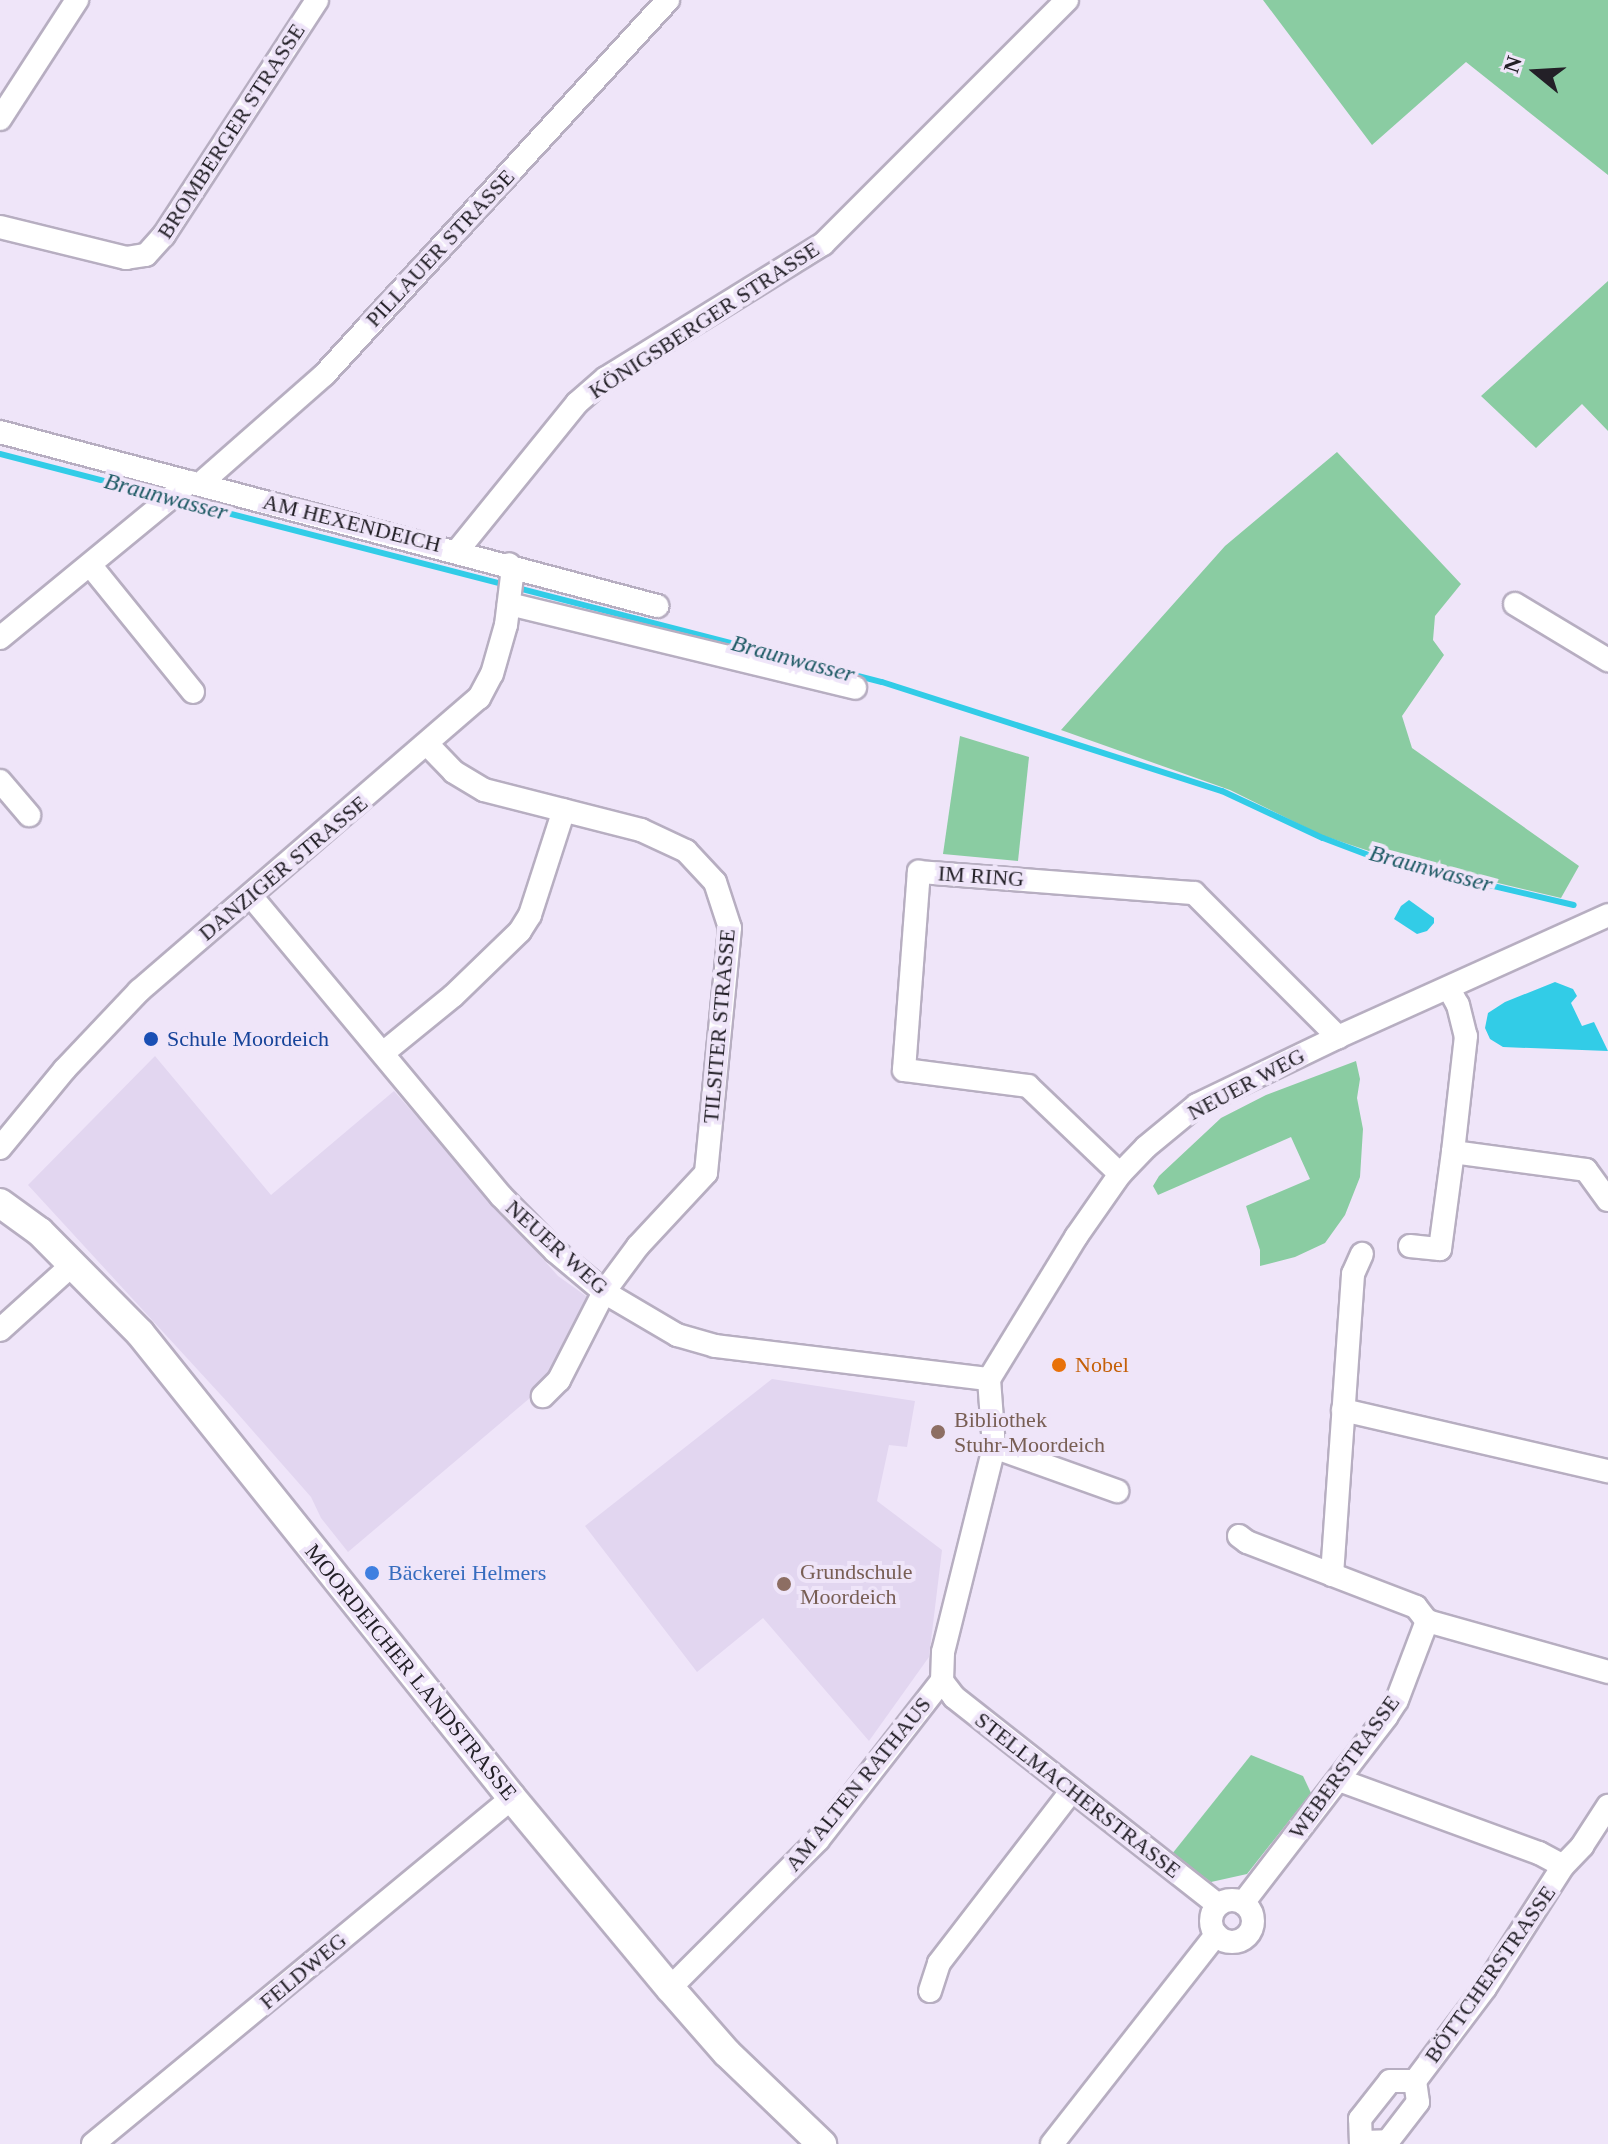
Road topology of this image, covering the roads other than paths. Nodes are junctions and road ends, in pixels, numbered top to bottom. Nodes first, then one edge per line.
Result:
1 (77, 0) edge
2 (317, 0) edge
3 (668, 0) edge
4 (1067, 0) edge
5 (0, 119) edge
6 (0, 227) edge
7 (0, 432) edge
8 (191, 485) junction
9 (458, 550) junction
10 (91, 566) junction
11 (511, 570) junction
12 (509, 604) junction
13 (1515, 604) dead end
14 (657, 606) dead end
15 (0, 638) edge
16 (1608, 660) edge
17 (855, 688) dead end
18 (193, 692) dead end
19 (428, 745) junction
20 (0, 781) edge
21 (564, 810) junction
22 (29, 815) dead end
23 (251, 896) junction
24 (1608, 915) edge
25 (1449, 989) junction
26 (1338, 1037) junction
27 (383, 1053) junction
28 (0, 1148) edge
29 (1453, 1152) junction
30 (1120, 1174) junction
31 (1608, 1200) edge
32 (0, 1203) edge
33 (1410, 1246) dead end
34 (1362, 1254) dead end
35 (73, 1264) junction
36 (604, 1292) junction
37 (0, 1330) edge
38 (989, 1379) junction
39 (543, 1396) dead end
40 (1343, 1410) junction
41 (994, 1447) junction
42 (1608, 1471) edge
43 (1117, 1491) dead end
44 (1239, 1536) dead end
45 (1332, 1575) junction
46 (1427, 1621) junction
47 (1608, 1672) edge
48 (942, 1681) junction
49 (1339, 1780) junction
50 (1072, 1790) junction
51 (512, 1798) junction
52 (1608, 1806) edge
53 (1563, 1866) junction
54 (1243, 1903) junction
55 (1218, 1905) junction
56 (1216, 1935) junction
57 (670, 1988) junction
58 (930, 1991) dead end
59 (1415, 2081) junction
60 (1061, 2141) edge
61 (1362, 2143) edge
62 (93, 2144) edge
63 (822, 2144) edge

1 - 5 street
2 - 6 street, BROMBERGER STRASSE
3 - 8 street, PILLAUER STRASSE
4 - 9 street, KÖNIGSBERGER STRASSE
7 - 8 street, AM HEXENDEICH
8 - 9 street, AM HEXENDEICH
8 - 10 street, PILLAUER STRASSE
9 - 11 street, AM HEXENDEICH
10 - 15 street, PILLAUER STRASSE
10 - 18 street
11 - 12 street, DANZIGER STRASSE
11 - 14 street, AM HEXENDEICH
12 - 17 street
12 - 19 street, DANZIGER STRASSE
13 - 16 street
19 - 21 street, TILSITER STRASSE
19 - 23 street, DANZIGER STRASSE
20 - 22 street
21 - 27 street
21 - 36 street, TILSITER STRASSE
23 - 27 street, NEUER WEG
23 - 28 street, DANZIGER STRASSE
24 - 25 street, NEUER WEG
25 - 26 street, NEUER WEG
25 - 29 street
26 - 30 street, NEUER WEG
26 - 30 street, IM RING
27 - 36 street, NEUER WEG
29 - 31 street
29 - 33 street
30 - 38 street, NEUER WEG
32 - 35 main road, MOORDEICHER LANDSTRASSE
34 - 40 street
35 - 37 street
35 - 51 main road, MOORDEICHER LANDSTRASSE
36 - 38 street, NEUER WEG
36 - 39 street, TILSITER STRASSE
38 - 41 street
40 - 42 street
40 - 45 street
41 - 43 street
41 - 48 street, AM ALTEN RATHAUS
44 - 45 street
45 - 46 street
46 - 47 street
46 - 49 street, WEBERSTRASSE
48 - 50 street, STELLMACHERSTRASSE
48 - 57 street, AM ALTEN RATHAUS
49 - 53 street, BÖTTCHERSTRASSE
49 - 54 street, WEBERSTRASSE
50 - 55 street, STELLMACHERSTRASSE
50 - 58 street
51 - 57 main road, MOORDEICHER LANDSTRASSE
51 - 62 street, FELDWEG
52 - 53 street, BÖTTCHERSTRASSE
53 - 59 street, BÖTTCHERSTRASSE
54 - 55 street
54 - 56 street
55 - 56 street
56 - 60 street
57 - 63 main road, MOORDEICHER LANDSTRASSE
59 - 61 street, BÖTTCHERSTRASSE
59 - 61 street, BÖTTCHERSTRASSE

